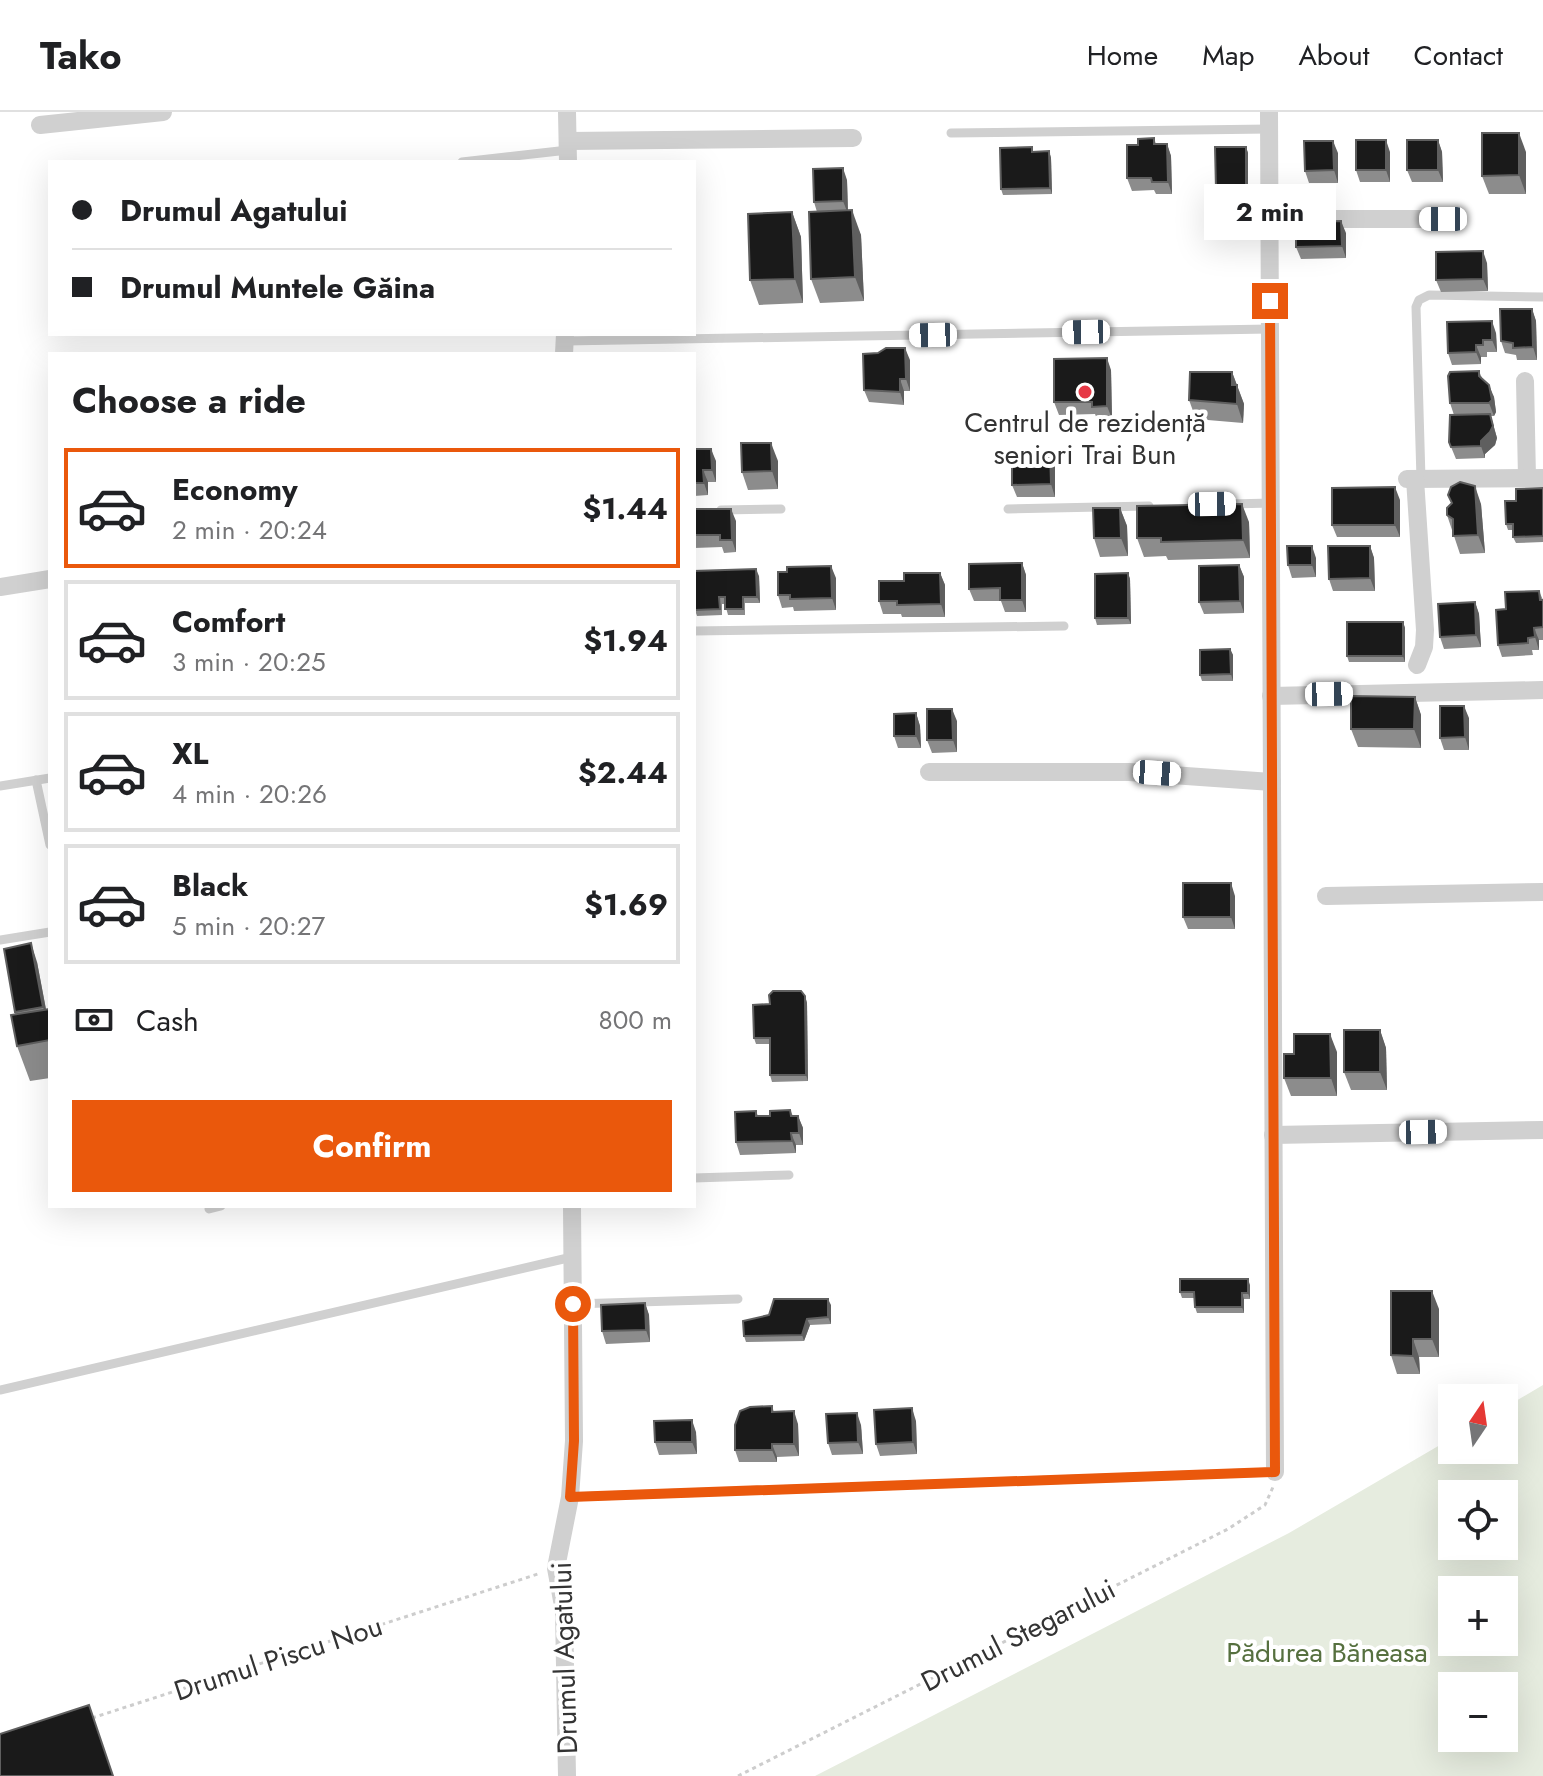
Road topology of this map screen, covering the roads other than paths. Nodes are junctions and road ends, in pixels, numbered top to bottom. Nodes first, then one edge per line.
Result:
1 (163, 112) edge
2 (567, 112) edge
3 (1269, 120) edge
4 (40, 125) dead end
5 (951, 133) dead end
6 (853, 138) dead end
7 (568, 151) edge
8 (481, 160) edge
9 (1270, 219) junction
10 (1443, 219) dead end
11 (1543, 297) edge
12 (1270, 329) junction
13 (565, 343) edge
14 (1525, 381) dead end
15 (1535, 478) edge
16 (1414, 479) junction
17 (1271, 503) junction
18 (1162, 505) edge
19 (1178, 505) edge
20 (781, 509) dead end
21 (1008, 509) dead end
22 (708, 510) edge
23 (48, 579) edge
24 (0, 587) edge
25 (1064, 626) dead end
26 (696, 631) edge
27 (1417, 665) dead end
28 (1543, 690) edge
29 (1271, 696) junction
30 (929, 772) dead end
31 (48, 778) edge
32 (36, 780) junction
33 (1272, 782) junction
34 (0, 786) edge
35 (48, 836) edge
36 (1543, 892) edge
37 (1326, 896) dead end
38 (48, 932) edge
39 (0, 940) edge
40 (1543, 1130) edge
41 (1273, 1135) junction
42 (789, 1175) dead end
43 (696, 1178) edge
44 (213, 1208) edge
45 (572, 1208) edge
46 (209, 1209) dead end
47 (572, 1257) junction
48 (738, 1299) dead end
49 (573, 1304) junction
50 (0, 1390) edge
51 (1275, 1472) joint
52 (570, 1497) junction
53 (567, 1776) edge

1 - 4 street
2 - 7 street
3 - 5 lane
3 - 9 street
6 - 7 street
7 - 8 lane
9 - 10 street
9 - 12 street
11 - 16 lane
12 - 13 lane
12 - 17 street
14 - 15 street
15 - 16 street
16 - 27 street
17 - 19 lane
17 - 29 street
18 - 21 lane
20 - 22 lane
23 - 24 street
25 - 26 lane
28 - 29 street
29 - 33 street
30 - 33 street
31 - 32 lane
32 - 34 lane
32 - 35 lane
33 - 41 street
36 - 37 street
38 - 39 lane
40 - 41 street
41 - 51 street
42 - 43 lane
44 - 46 lane
45 - 47 street, Drumul Agatului
47 - 49 street, Drumul Agatului
47 - 50 lane
48 - 49 lane
49 - 52 street, Drumul Agatului
51 - 52 lane
52 - 53 street, Drumul Agatului

